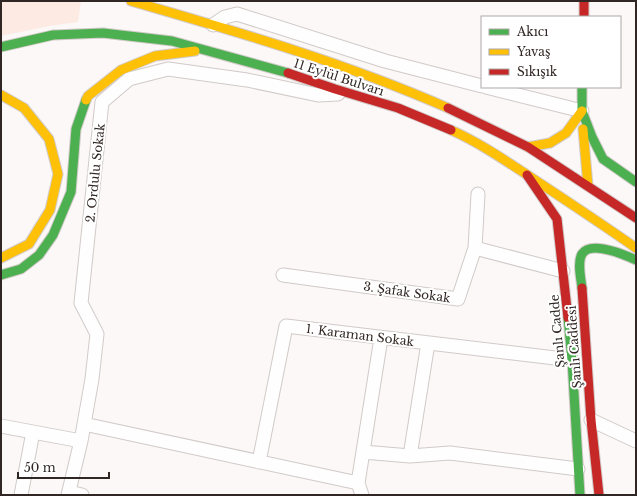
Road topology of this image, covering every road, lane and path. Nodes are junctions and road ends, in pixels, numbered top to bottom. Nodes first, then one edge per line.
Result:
1 (131, 1) edge
2 (584, 1) edge
3 (584, 16) edge
4 (213, 25) junction
5 (1, 47) edge
6 (206, 49) junction
7 (481, 86) edge
8 (490, 88) edge
9 (582, 88) edge
10 (348, 93) junction
11 (1, 95) edge
12 (582, 111) junction
13 (528, 147) junction
14 (527, 175) junction
15 (636, 182) edge
16 (588, 186) junction
17 (478, 194) dead end
18 (636, 218) edge
19 (475, 248) junction
20 (636, 248) edge
21 (1, 258) edge
22 (636, 260) edge
23 (563, 271) junction
24 (283, 275) dead end
25 (1, 276) edge
26 (382, 338) junction
27 (428, 343) junction
28 (572, 360) junction
29 (592, 420) junction
30 (84, 424) junction
31 (1, 426) edge
32 (34, 432) junction
33 (81, 441) junction
34 (636, 441) edge
35 (363, 452) junction
36 (410, 456) junction
37 (259, 462) junction
38 (578, 469) junction
39 (360, 489) edge
40 (73, 494) edge
41 (21, 495) edge
42 (580, 495) edge
43 (599, 495) edge

1 - 4 main road, 11 Eylül Bulvarı
2 - 3 main road
4 - 7 street
4 - 13 main road, 11 Eylül Bulvarı
5 - 6 main road, 11 Eylül Bulvarı
6 - 10 main road, 11 Eylül Bulvarı
6 - 25 main road
8 - 12 street
9 - 12 main road
10 - 14 main road, 11 Eylül Bulvarı
10 - 30 street, 2. Ordulu Sokak
11 - 21 main road
12 - 13 main road
12 - 15 main road
12 - 16 main road
13 - 16 main road, 11 Eylül Bulvarı
14 - 20 main road, 11 Eylül Bulvarı
14 - 23 main road, Şanlı Cadde
16 - 18 main road, 11 Eylül Bulvarı
17 - 19 street
19 - 23 street
19 - 24 street, 3. Şafak Sokak
22 - 29 main road, Şanlı Caddesi
23 - 28 main road, Şanlı Cadde
26 - 27 street, 1. Karaman Sokak
26 - 35 street
26 - 37 street, 1. Karaman Sokak
27 - 28 street, 1. Karaman Sokak
27 - 36 street
28 - 38 main road, Şanlı Cadde
29 - 34 street
29 - 43 main road, Şanlı Caddesi
30 - 33 street, 2. Ordulu Sokak
30 - 37 street
31 - 32 street
32 - 33 street
32 - 41 street
33 - 40 street, 2. Ordulu Sokak
35 - 36 street
35 - 39 street
36 - 38 street
37 - 39 street
38 - 42 main road, Şanlı Cadde

